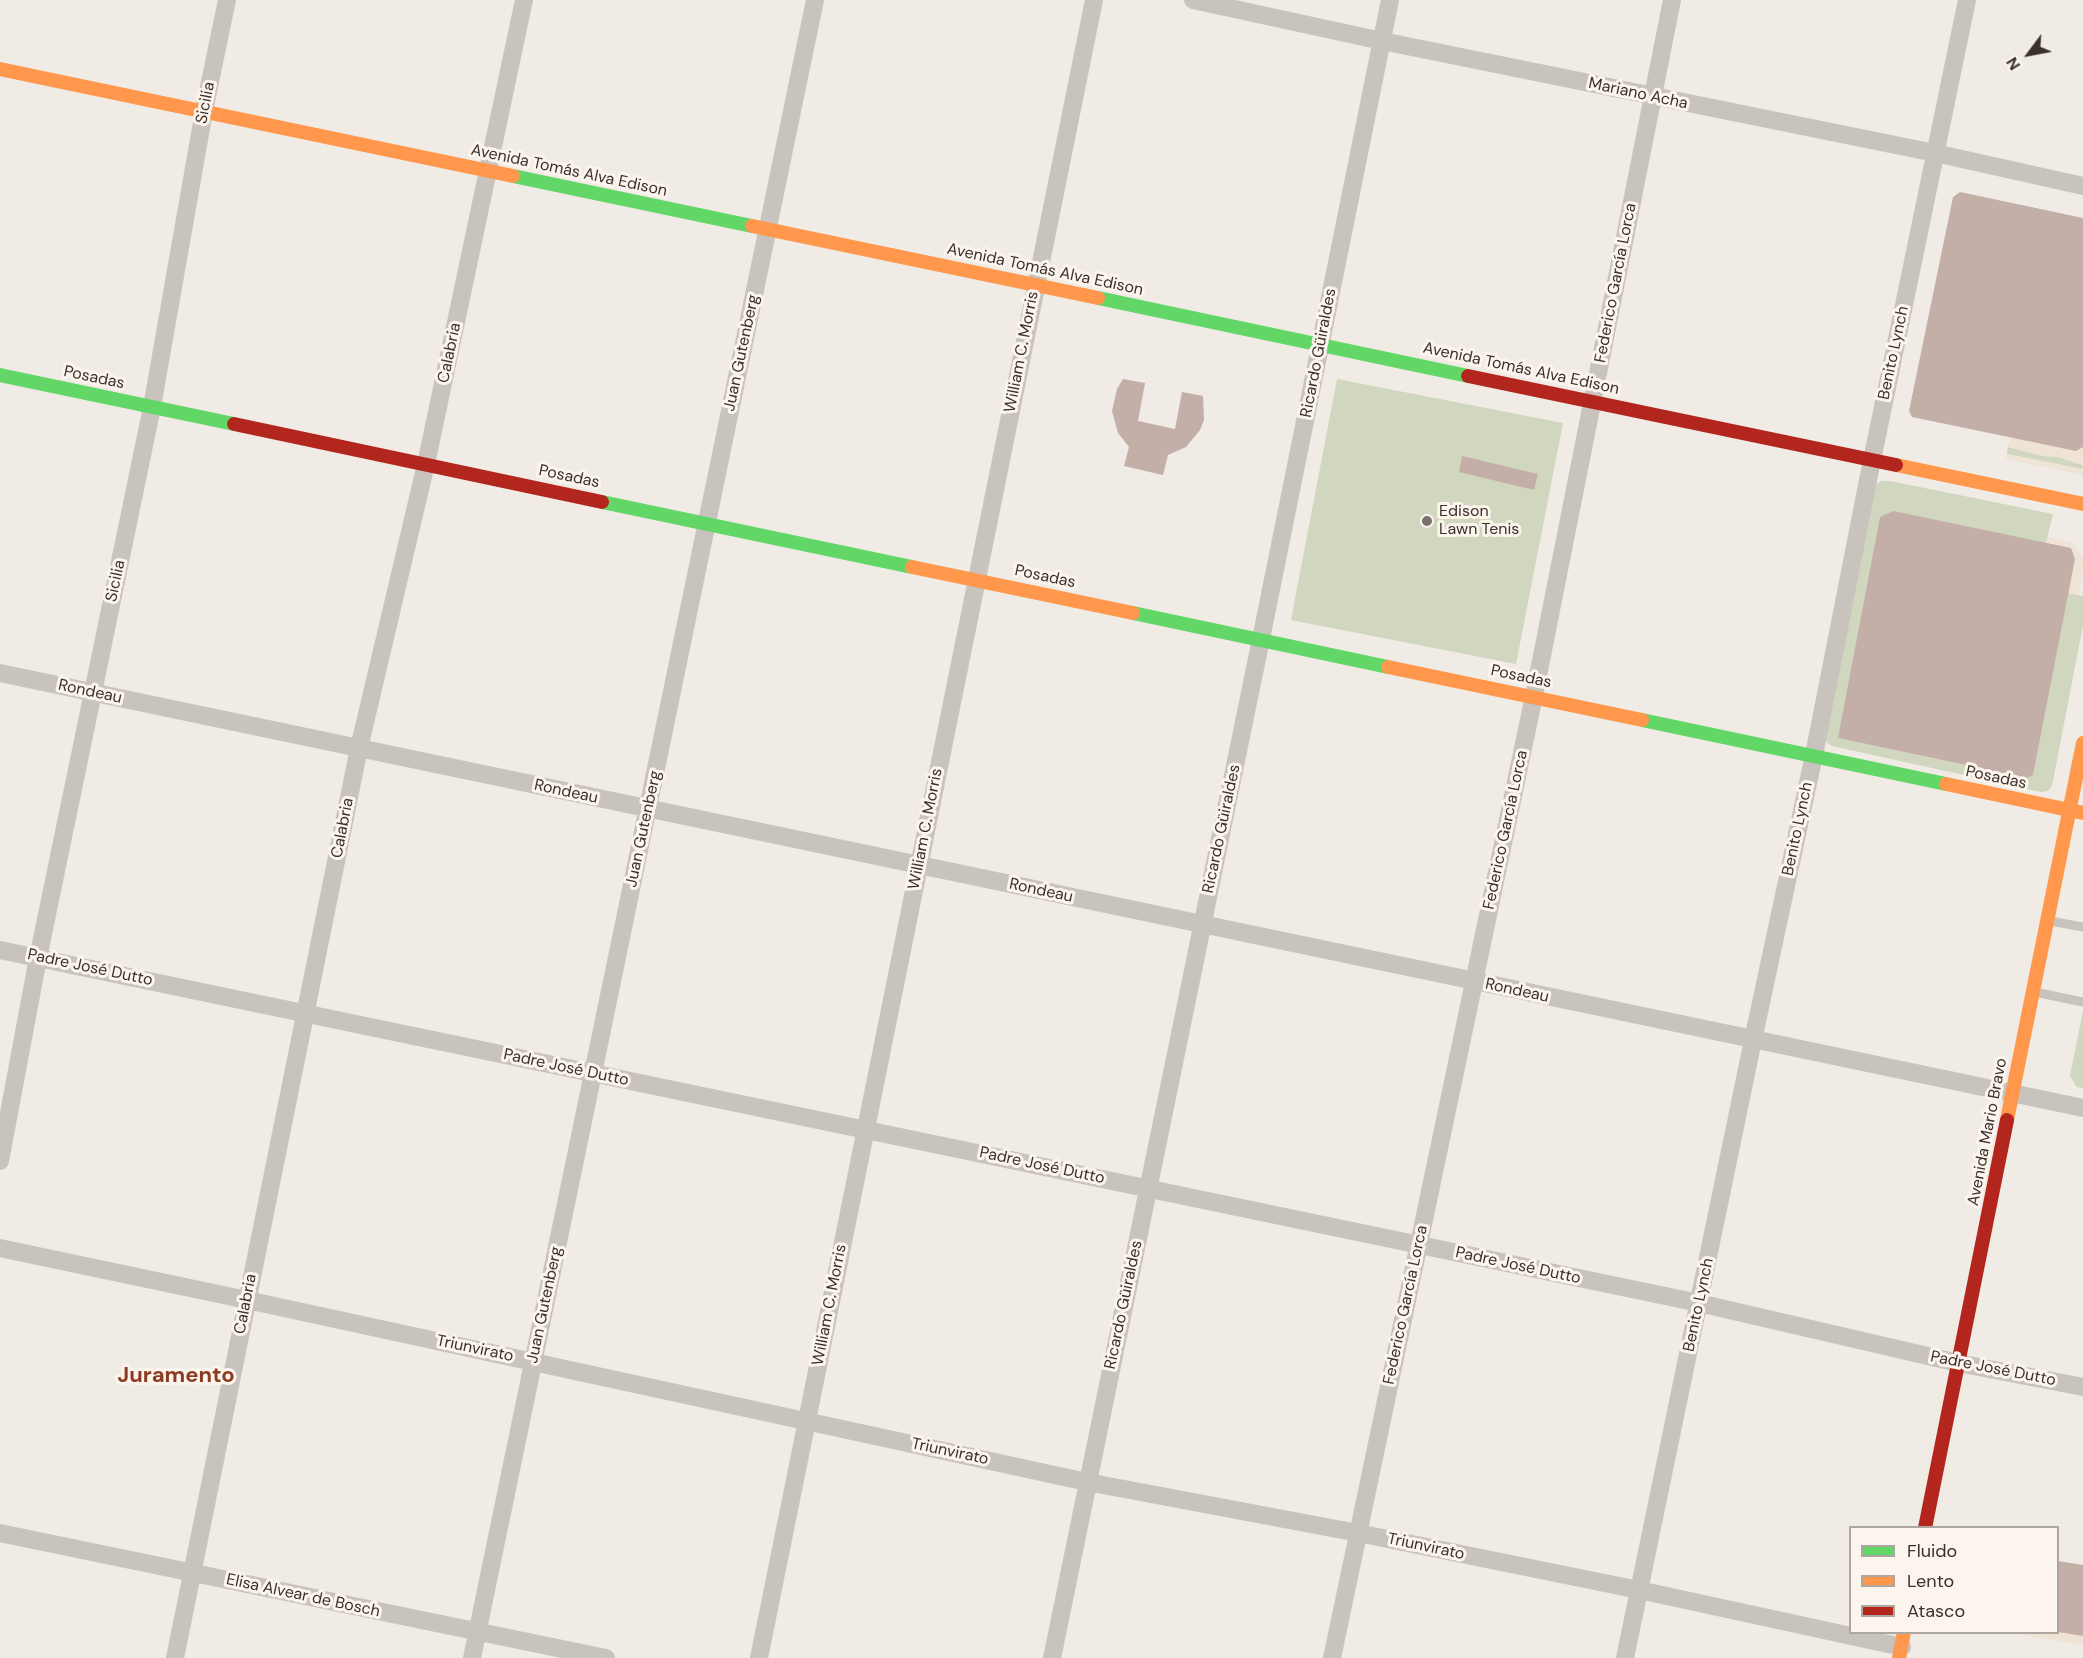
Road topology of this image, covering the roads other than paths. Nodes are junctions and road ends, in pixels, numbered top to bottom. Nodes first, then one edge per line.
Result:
1 (227, 0) edge
2 (525, 0) edge
3 (815, 0) edge
4 (1094, 0) edge
5 (1193, 0) edge
6 (1390, 0) edge
7 (1672, 0) edge
8 (1967, 0) edge
9 (1382, 41) junction
10 (0, 69) edge
11 (1651, 97) junction
12 (204, 111) junction
13 (1935, 153) junction
14 (489, 171) junction
15 (2083, 186) edge
16 (768, 229) junction
17 (1035, 285) junction
18 (1321, 345) junction
19 (0, 375) edge
20 (1593, 401) junction
21 (152, 407) junction
22 (1872, 460) junction
23 (426, 464) junction
24 (2083, 504) edge
25 (707, 523) junction
26 (976, 579) junction
27 (1261, 639) junction
28 (0, 673) edge
29 (93, 693) junction
30 (1534, 696) junction
31 (2083, 743) edge
32 (359, 748) junction
33 (1814, 755) junction
34 (648, 809) junction
35 (2076, 812) edge
36 (918, 865) junction
37 (2047, 921) junction
38 (1202, 925) junction
39 (2083, 927) edge
40 (0, 950) edge
41 (38, 958) junction
42 (1474, 982) junction
43 (2033, 992) junction
44 (2083, 1002) edge
45 (305, 1013) junction
46 (1753, 1040) junction
47 (593, 1073) junction
48 (2013, 1094) junction
49 (2083, 1108) edge
50 (865, 1130) junction
51 (0, 1161) edge
52 (1148, 1189) junction
53 (1419, 1245) junction
54 (0, 1248) edge
55 (247, 1300) junction
56 (1699, 1303) junction
57 (534, 1362) junction
58 (1958, 1364) junction
59 (2083, 1387) edge
60 (807, 1421) junction
61 (1088, 1482) junction
62 (1925, 1526) edge
63 (0, 1533) edge
64 (1358, 1533) junction
65 (192, 1573) junction
66 (1639, 1590) junction
67 (478, 1632) junction
68 (1902, 1646) edge
69 (175, 1658) edge
70 (472, 1658) edge
71 (606, 1658) edge
72 (759, 1658) edge
73 (1052, 1658) edge
74 (1332, 1658) edge
75 (1625, 1658) edge

1 - 12 street, Sicilia
2 - 14 street, Calabria
3 - 16 street, Juan Gutenberg
4 - 17 street, William C. Morris
5 - 9 street, Mariano Acha
6 - 9 street, Ricardo Güiraldes
7 - 11 street, Federico García Lorca
8 - 13 street, Benito Lynch
9 - 11 street, Mariano Acha
9 - 18 street, Ricardo Güiraldes
10 - 12 main road, Avenida Tomás Alva Edison
11 - 13 street, Mariano Acha
11 - 20 street, Federico García Lorca
12 - 14 main road, Avenida Tomás Alva Edison
12 - 21 street, Sicilia
13 - 15 street, Mariano Acha
13 - 22 street, Benito Lynch
14 - 16 main road, Avenida Tomás Alva Edison
14 - 23 street, Calabria
16 - 17 main road, Avenida Tomás Alva Edison
16 - 25 street, Juan Gutenberg
17 - 18 main road, Avenida Tomás Alva Edison
17 - 26 street, William C. Morris
18 - 20 main road, Avenida Tomás Alva Edison
18 - 27 street, Ricardo Güiraldes
19 - 21 main road, Posadas
20 - 22 main road, Avenida Tomás Alva Edison
20 - 30 street, Federico García Lorca
21 - 23 main road, Posadas
21 - 29 street, Sicilia
22 - 24 main road, Avenida Tomás Alva Edison
22 - 33 street, Benito Lynch
23 - 25 main road, Posadas
23 - 32 street, Calabria
25 - 26 main road, Posadas
25 - 34 street, Juan Gutenberg
26 - 27 main road, Posadas
26 - 36 street, William C. Morris
27 - 30 main road, Posadas
27 - 38 street, Ricardo Güiraldes
28 - 29 street, Rondeau
29 - 32 street, Rondeau
29 - 41 street, Sicilia
30 - 33 main road, Posadas
30 - 42 street, Federico García Lorca
31 - 35 main road, Avenida Mario Bravo
32 - 34 street, Rondeau
32 - 45 street, Calabria
33 - 35 main road, Posadas
33 - 46 street, Benito Lynch
34 - 36 street, Rondeau
34 - 47 street, Juan Gutenberg
35 - 37 main road, Avenida Mario Bravo
36 - 38 street, Rondeau
36 - 50 street, William C. Morris
37 - 39 lane
37 - 43 main road, Avenida Mario Bravo
38 - 42 street, Rondeau
38 - 52 street, Ricardo Güiraldes
40 - 41 street, Padre José Dutto
41 - 45 street, Padre José Dutto
41 - 51 street, Sicilia
42 - 46 street, Rondeau
42 - 53 street, Federico García Lorca
43 - 44 lane
43 - 48 main road, Avenida Mario Bravo
45 - 47 street, Padre José Dutto
45 - 55 street, Calabria
46 - 48 street, Rondeau
46 - 56 street, Benito Lynch
47 - 50 street, Padre José Dutto
47 - 57 street, Juan Gutenberg
48 - 49 street, Rondeau
48 - 58 main road, Avenida Mario Bravo
50 - 52 street, Padre José Dutto
50 - 60 street, William C. Morris
52 - 53 street, Padre José Dutto
52 - 61 street, Ricardo Güiraldes
53 - 56 street, Padre José Dutto
53 - 64 street, Federico García Lorca
54 - 55 street, Triunvirato
55 - 57 street, Triunvirato
55 - 65 street, Calabria
56 - 58 street, Padre José Dutto
56 - 66 street, Benito Lynch
57 - 60 street, Triunvirato
57 - 67 street, Juan Gutenberg
58 - 59 street, Padre José Dutto
58 - 62 main road, Avenida Mario Bravo
60 - 61 street, Triunvirato
60 - 72 street, William C. Morris
61 - 64 street, Triunvirato
61 - 73 street, Ricardo Güiraldes
63 - 65 street, Elisa Alvear de Bosch
64 - 66 street, Triunvirato
64 - 74 street, Federico García Lorca
65 - 67 street, Elisa Alvear de Bosch
65 - 69 street, Calabria
66 - 68 street, Triunvirato
66 - 75 street, Benito Lynch
67 - 70 street, Juan Gutenberg
67 - 71 street, Elisa Alvear de Bosch

